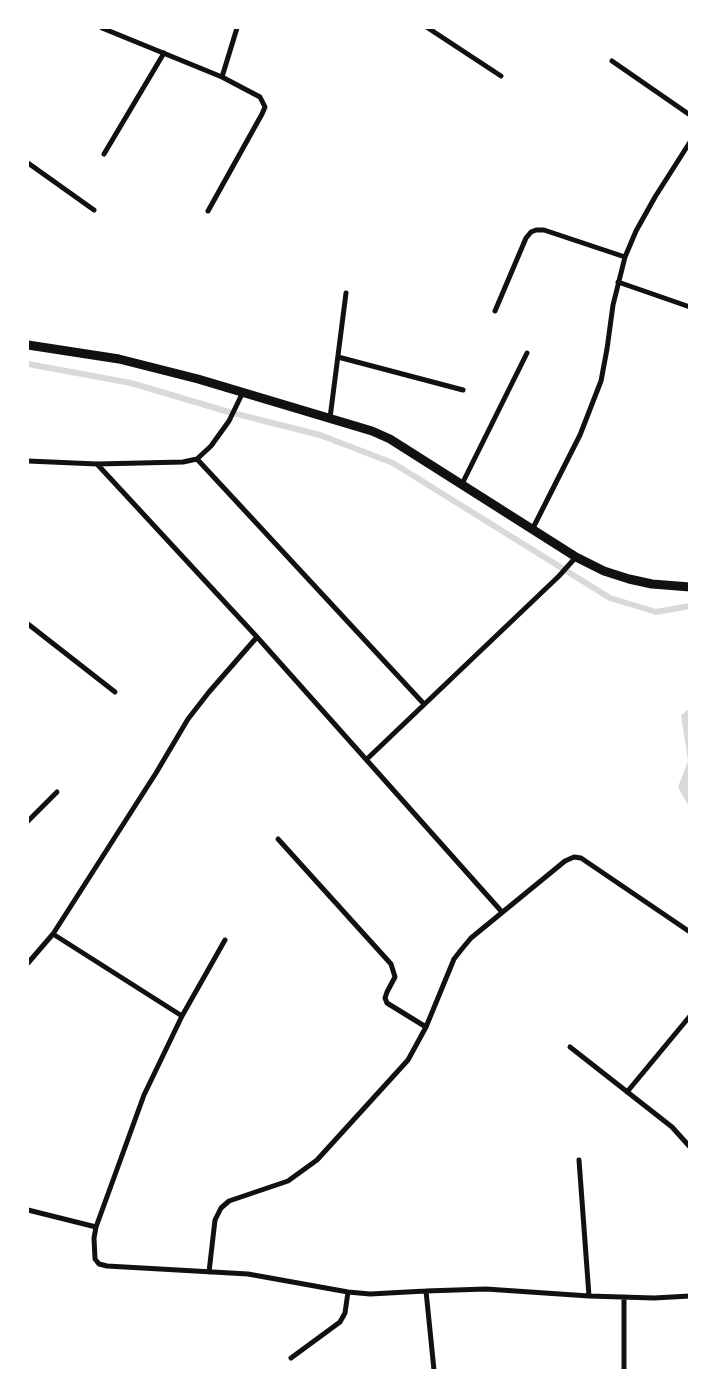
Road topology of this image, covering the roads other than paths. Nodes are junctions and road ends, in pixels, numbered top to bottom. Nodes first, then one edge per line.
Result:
1 (102, 28) edge
2 (237, 28) edge
3 (428, 28) edge
4 (164, 53) junction
5 (612, 61) dead end
6 (501, 76) dead end
7 (222, 77) junction
8 (690, 115) edge
9 (690, 142) edge
10 (104, 154) dead end
11 (28, 163) edge
12 (94, 210) dead end
13 (208, 211) dead end
14 (625, 257) junction
15 (618, 282) junction
16 (346, 293) dead end
17 (690, 307) edge
18 (495, 311) dead end
19 (28, 345) edge
20 (527, 352) dead end
21 (338, 358) junction
22 (463, 390) dead end
23 (243, 392) junction
24 (330, 418) junction
25 (197, 459) junction
26 (28, 461) edge
27 (97, 464) junction
28 (462, 484) junction
29 (533, 528) junction
30 (576, 557) junction
31 (690, 587) edge
32 (28, 624) edge
33 (258, 637) junction
34 (116, 692) dead end
35 (424, 704) junction
36 (367, 759) junction
37 (57, 792) dead end
38 (28, 822) edge
39 (278, 840) dead end
40 (502, 912) junction
41 (690, 932) edge
42 (53, 934) junction
43 (225, 940) dead end
44 (28, 964) edge
45 (182, 1016) junction
46 (690, 1016) edge
47 (426, 1027) junction
48 (570, 1047) dead end
49 (627, 1092) junction
50 (690, 1147) edge
51 (579, 1160) dead end
52 (28, 1210) edge
53 (96, 1227) junction
54 (209, 1272) junction
55 (426, 1291) junction
56 (348, 1292) junction
57 (589, 1296) junction
58 (690, 1296) edge
59 (624, 1297) junction
60 (291, 1358) dead end
61 (434, 1370) edge
62 (624, 1370) edge

1 - 4 street
2 - 7 street
3 - 6 street
4 - 7 street
4 - 10 street
5 - 8 street
7 - 13 street
9 - 14 street
11 - 12 street
14 - 15 street
14 - 18 street
15 - 17 street
15 - 29 street
16 - 21 street
19 - 23 street
20 - 28 street
21 - 22 street
21 - 24 street
23 - 24 street
23 - 25 street
24 - 28 street
25 - 27 street
25 - 35 street
26 - 27 street
27 - 33 street
28 - 29 street
29 - 30 street
30 - 31 street
30 - 35 street
32 - 34 street
33 - 36 street
33 - 42 street
35 - 36 street
36 - 40 street
37 - 38 street
39 - 47 street
40 - 41 street
40 - 47 street
42 - 44 street
42 - 45 street
43 - 45 street
45 - 53 street
46 - 49 street
47 - 54 street
48 - 49 street
49 - 50 street
51 - 57 street
52 - 53 street
53 - 54 street
54 - 56 street
55 - 56 street
55 - 57 street
55 - 61 street
56 - 60 street
57 - 59 street
58 - 59 street
59 - 62 street

